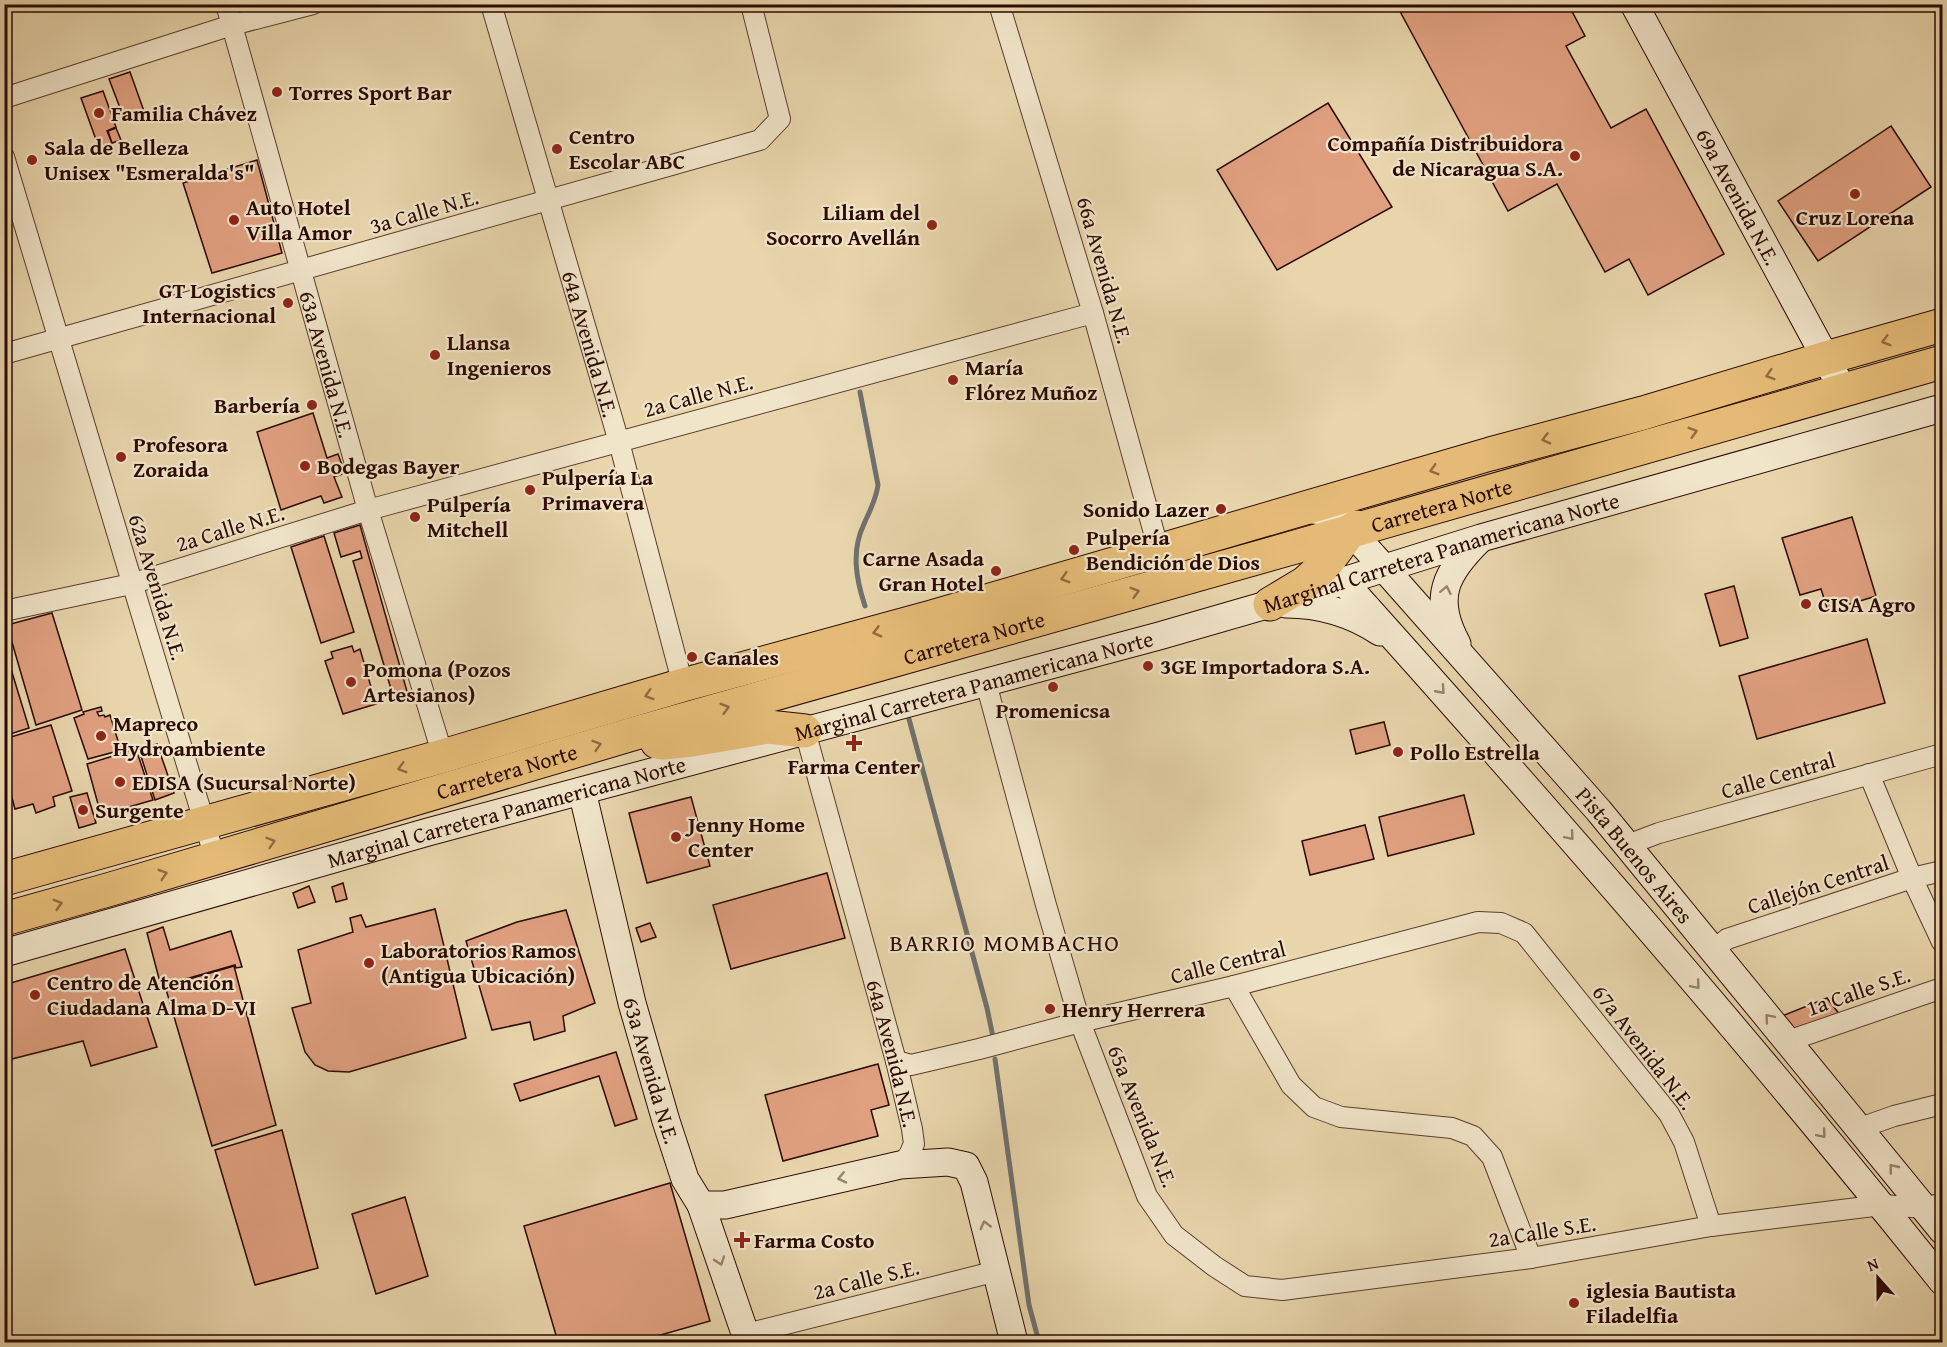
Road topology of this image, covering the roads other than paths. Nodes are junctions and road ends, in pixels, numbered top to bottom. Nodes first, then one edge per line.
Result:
1 (226, 4) edge
2 (313, 4) edge
3 (491, 4) edge
4 (751, 4) edge
5 (999, 4) edge
6 (1634, 4) edge
7 (232, 25) junction
8 (4, 98) edge
9 (4, 157) edge
10 (547, 201) junction
11 (302, 270) junction
12 (1093, 313) junction
13 (1942, 325) edge
14 (60, 338) junction
15 (4, 354) edge
16 (1826, 358) junction
17 (1942, 362) edge
18 (1843, 390) junction
19 (1942, 408) edge
20 (1643, 413) junction
21 (619, 442) junction
22 (1303, 509) junction
23 (369, 510) junction
24 (1350, 531) junction
25 (1481, 538) junction
26 (1159, 551) junction
27 (1383, 567) junction
28 (1343, 581) junction
29 (131, 584) junction
30 (1270, 604) junction
31 (4, 611) edge
32 (1402, 646) junction
33 (1468, 664) junction
34 (986, 683) junction
35 (683, 685) junction
36 (1508, 708) junction
37 (805, 731) junction
38 (1479, 734) junction
39 (629, 735) junction
40 (1942, 754) edge
41 (443, 756) junction
42 (1869, 774) junction
43 (582, 791) junction
44 (205, 824) junction
45 (1627, 845) junction
46 (215, 858) junction
47 (1942, 871) edge
48 (1912, 878) junction
49 (4, 879) edge
50 (4, 919) edge
51 (1501, 923) joint
52 (1942, 942) edge
53 (1712, 951) junction
54 (4, 952) edge
55 (1234, 986) junction
56 (1942, 988) edge
57 (1080, 1022) junction
58 (1788, 1041) junction
59 (896, 1061) junction
60 (1942, 1104) edge
61 (1860, 1128) junction
62 (900, 1166) junction
63 (701, 1205) junction
64 (1882, 1205) junction
65 (1934, 1206) edge
66 (1711, 1226) junction
67 (1942, 1230) edge
68 (1532, 1258) junction
69 (1214, 1266) joint
70 (997, 1271) junction
71 (1942, 1281) edge
72 (747, 1338) edge
73 (1014, 1342) edge

1 - 7 street, 63a Avenida N.E.
2 - 7 street
3 - 10 street, 64a Avenida N.E.
4 - 10 street, 3a Calle N.E.
5 - 12 street, 66a Avenida N.E.
6 - 16 street, 69a Avenida N.E.
7 - 8 street
7 - 11 street, 63a Avenida N.E.
9 - 14 street, 62a Avenida N.E.
10 - 11 street, 3a Calle N.E.
10 - 21 street, 64a Avenida N.E.
11 - 14 street, 3a Calle N.E.
11 - 23 street, 63a Avenida N.E.
12 - 21 street, 2a Calle N.E.
12 - 26 street, 66a Avenida N.E.
13 -> 16 highway, Carretera Norte
14 - 15 street, 3a Calle N.E.
14 - 29 street, 62a Avenida N.E.
16 - 18 street, 69a Avenida N.E.
16 -> 20 highway, Carretera Norte
17 - 18 highway, Carretera Norte
24 -> 18 highway, Carretera Norte
19 - 25 street, Marginal Carretera Panamericana Norte
20 -> 22 highway, Carretera Norte
20 - 24 highway
21 - 23 street, 2a Calle N.E.
21 - 35 street, 64a Avenida N.E.
22 - 24 street, Pista Buenos Aires
22 - 26 highway, Carretera Norte
23 - 29 street, 2a Calle N.E.
23 - 41 street, 63a Avenida N.E.
24 - 27 street, Pista Buenos Aires
24 - 28 highway
24 - 30 highway
39 -> 24 highway, Carretera Norte
25 - 27 street, Marginal Carretera Panamericana Norte
33 -> 25 street
26 -> 35 highway, Carretera Norte
27 - 28 street, Marginal Carretera Panamericana Norte
27 - 33 street, Pista Buenos Aires
28 - 30 street, Marginal Carretera Panamericana Norte
28 - 32 street, Pista Buenos Aires
29 - 31 street, 2a Calle N.E.
29 - 44 street, 62a Avenida N.E.
30 - 32 street
30 - 34 street, Marginal Carretera Panamericana Norte
32 -> 38 street, Pista Buenos Aires
33 - 36 street, Pista Buenos Aires
34 - 37 street, Marginal Carretera Panamericana Norte
34 - 57 street, 65a Avenida N.E.
35 -> 41 highway, Carretera Norte
36 - 38 street
36 - 45 street, Pista Buenos Aires
37 - 39 highway
37 - 43 street, Marginal Carretera Panamericana Norte
37 - 59 street, 64a Avenida N.E.
38 -> 64 street, Pista Buenos Aires
46 -> 39 highway, Carretera Norte
40 - 42 street, Calle Central
41 -> 44 highway, Carretera Norte
42 - 45 street, Calle Central
42 - 48 street
43 - 54 street, Marginal Carretera Panamericana Norte
43 - 63 street, 63a Avenida N.E.
44 - 46 street, 62a Avenida N.E.
44 - 49 highway, Carretera Norte
45 - 53 street, Pista Buenos Aires
50 -> 46 highway, Carretera Norte
47 - 48 street, Callejón Central
48 - 52 street
48 - 53 street, Callejón Central
51 - 55 street, Calle Central
51 - 66 street, 67a Avenida N.E.
58 -> 53 street, Pista Buenos Aires
55 - 57 street, Calle Central
55 - 68 street
56 - 58 street, 1a Calle S.E.
57 - 59 street, Calle Central
57 - 69 street, 65a Avenida N.E.
58 - 61 street, Pista Buenos Aires
59 - 62 street, 64a Avenida N.E.
60 - 61 street
65 -> 61 street, Pista Buenos Aires
62 -> 63 street
70 -> 62 street
63 -> 72 street, 63a Avenida N.E.
64 - 65 street, 2a Calle S.E.
64 - 66 street, 2a Calle S.E.
64 - 71 street, Pista Buenos Aires
65 - 67 street, Pista Buenos Aires
66 - 68 street, 2a Calle S.E.
68 - 69 street, 2a Calle S.E.
70 - 72 street, 2a Calle S.E.
70 - 73 street

